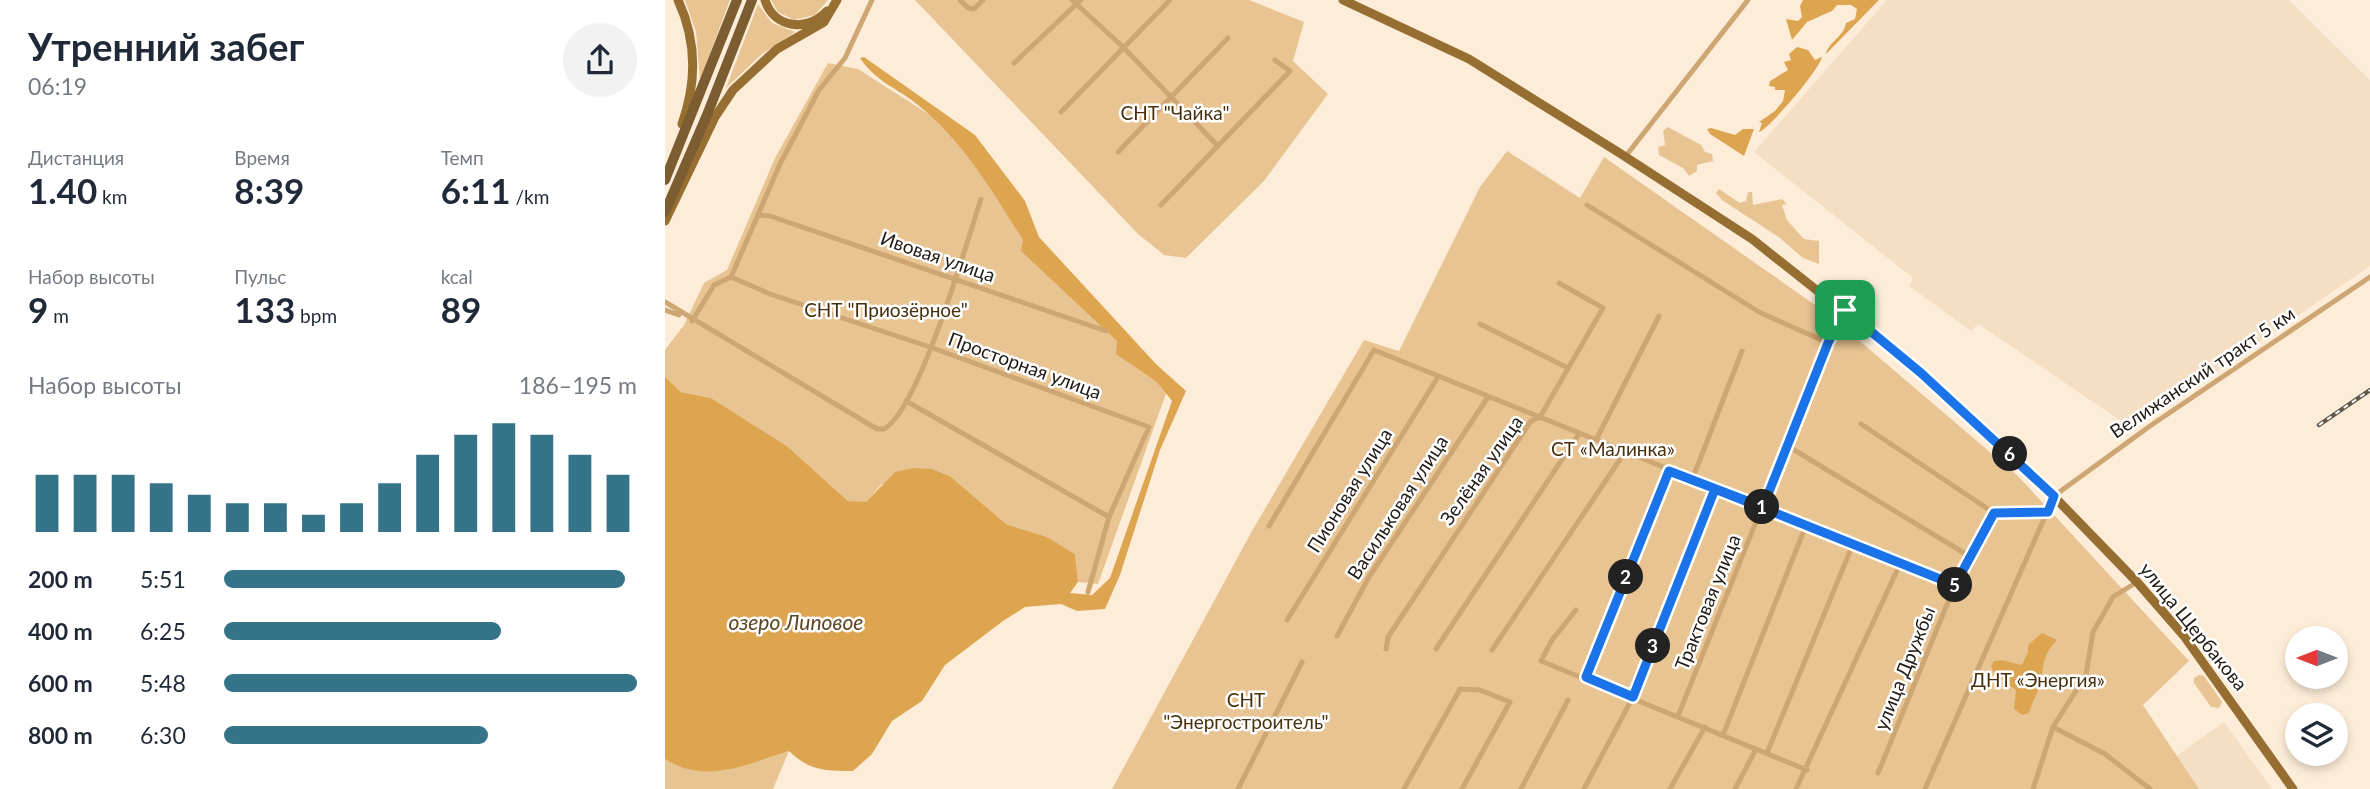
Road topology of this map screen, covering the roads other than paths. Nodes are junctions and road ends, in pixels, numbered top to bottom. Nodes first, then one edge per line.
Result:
1 (678, 0) edge
2 (737, 0) edge
3 (752, 0) edge
4 (765, 0) edge
5 (835, 0) edge
6 (872, 0) edge
7 (960, 0) edge
8 (983, 0) edge
9 (1170, 0) edge
10 (1343, 0) edge
11 (1748, 0) edge
12 (1076, 1) edge
13 (1229, 38) dead end
14 (1124, 48) junction
15 (1275, 60) dead end
16 (1014, 63) dead end
17 (1170, 97) junction
18 (1061, 111) dead end
19 (1217, 145) junction
20 (1118, 152) dead end
21 (1625, 157) junction
22 (665, 166) edge
23 (683, 173) junction
24 (665, 180) edge
25 (981, 199) dead end
26 (676, 204) junction
27 (1161, 205) dead end
28 (1587, 205) dead end
29 (665, 212) edge
30 (758, 215) junction
31 (665, 221) edge
32 (665, 227) edge
33 (731, 277) junction
34 (2370, 277) edge
35 (955, 278) junction
36 (1559, 283) dead end
37 (665, 302) edge
38 (665, 310) edge
39 (1845, 310) junction
40 (1659, 316) dead end
41 (690, 320) junction
42 (1480, 324) dead end
43 (1106, 331) dead end
44 (1828, 343) junction
45 (930, 347) junction
46 (1742, 351) dead end
47 (1568, 369) junction
48 (1438, 377) junction
49 (1488, 397) junction
50 (907, 401) junction
51 (1540, 417) junction
52 (1861, 424) dead end
53 (1579, 434) junction
54 (1596, 440) junction
55 (1786, 445) junction
56 (1625, 452) junction
57 (1669, 471) junction
58 (1692, 480) junction
59 (1715, 489) junction
60 (2054, 496) junction
61 (1763, 507) junction
62 (2048, 512) junction
63 (1994, 513) junction
64 (1109, 517) junction
65 (1806, 525) junction
66 (1269, 526) dead end
67 (1853, 544) junction
68 (1969, 556) junction
69 (1900, 564) junction
70 (2137, 582) junction
71 (1955, 585) junction
72 (1089, 592) dead end
73 (1576, 610) dead end
74 (1287, 620) dead end
75 (1337, 636) dead end
76 (1386, 649) dead end
77 (1436, 649) dead end
78 (1492, 650) dead end
79 (1301, 662) dead end
80 (1586, 677) junction
81 (1633, 697) junction
82 (1568, 700) dead end
83 (1678, 716) junction
84 (1705, 727) junction
85 (2053, 727) junction
86 (1723, 735) junction
87 (1756, 749) junction
88 (1767, 753) junction
89 (1807, 770) junction
90 (1878, 773) dead end
91 (1238, 789) edge
92 (1404, 789) edge
93 (1462, 789) edge
94 (1521, 789) edge
95 (1584, 789) edge
96 (1670, 789) edge
97 (1735, 789) edge
98 (1796, 789) edge
99 (1925, 789) edge
100 (2033, 789) edge
101 (2150, 789) edge
102 (2293, 789) edge

1 - 22 main road
2 - 24 highway
3 - 23 highway
4 - 5 main road
5 - 26 main road
6 - 30 street
7 - 8 street
9 - 14 street
10 - 21 main road, улица Щербакова
11 - 21 street
12 - 14 street
12 - 16 street
13 - 17 street
14 - 17 street
14 - 18 street
15 - 19 street
17 - 19 street
17 - 20 street
19 - 27 street
21 - 39 main road, улица Щербакова
23 - 26 street
23 - 29 highway
25 - 35 street
26 - 31 main road
26 - 32 street
28 - 44 street
30 - 33 street
30 - 35 street, Ивовая улица
33 - 41 street
33 - 45 street, Просторная улица
34 - 60 street, Велижанский тракт 5 км
35 - 43 street, Ивовая улица
35 - 45 street
36 - 47 street, Зелёная улица
37 - 41 street
38 - 41 street
39 - 44 street, Трактовая улица
39 - 60 main road, улица Щербакова
40 - 54 street
41 - 50 street
42 - 47 street
44 - 55 street, Трактовая улица
45 - 50 street
45 - 64 street, Просторная улица
46 - 58 street
47 - 51 street, Зелёная улица
48 - 49 street
48 - 66 street
48 - 74 street, Пионовая улица
49 - 51 street
49 - 75 street, Васильковая улица
50 - 64 street
51 - 53 street
51 - 76 street, Зелёная улица
52 - 63 street
53 - 54 street
53 - 77 street
54 - 56 street
55 - 61 street, Трактовая улица
55 - 68 street
56 - 57 street
56 - 78 street
57 - 58 street
57 - 80 street
58 - 59 street
59 - 61 street
59 - 81 street
60 - 62 street
60 - 70 main road, улица Щербакова
61 - 65 street
61 - 83 street, Трактовая улица
62 - 63 street
62 - 99 street
63 - 68 street, улица Дружбы
64 - 72 street
65 - 67 street
65 - 86 street
67 - 69 street
67 - 88 street
68 - 71 street, улица Дружбы
69 - 71 street
69 - 89 street
70 - 85 street
70 - 102 main road, улица Щербакова
71 - 90 street, улица Дружбы
73 - 80 street
79 - 91 street
80 - 81 street
81 - 83 street
81 - 95 street
82 - 94 street
83 - 84 street
84 - 86 street
84 - 96 street
85 - 100 street
85 - 101 street
86 - 87 street
87 - 88 street
87 - 97 street
88 - 89 street
89 - 98 street
92 - 93 street

